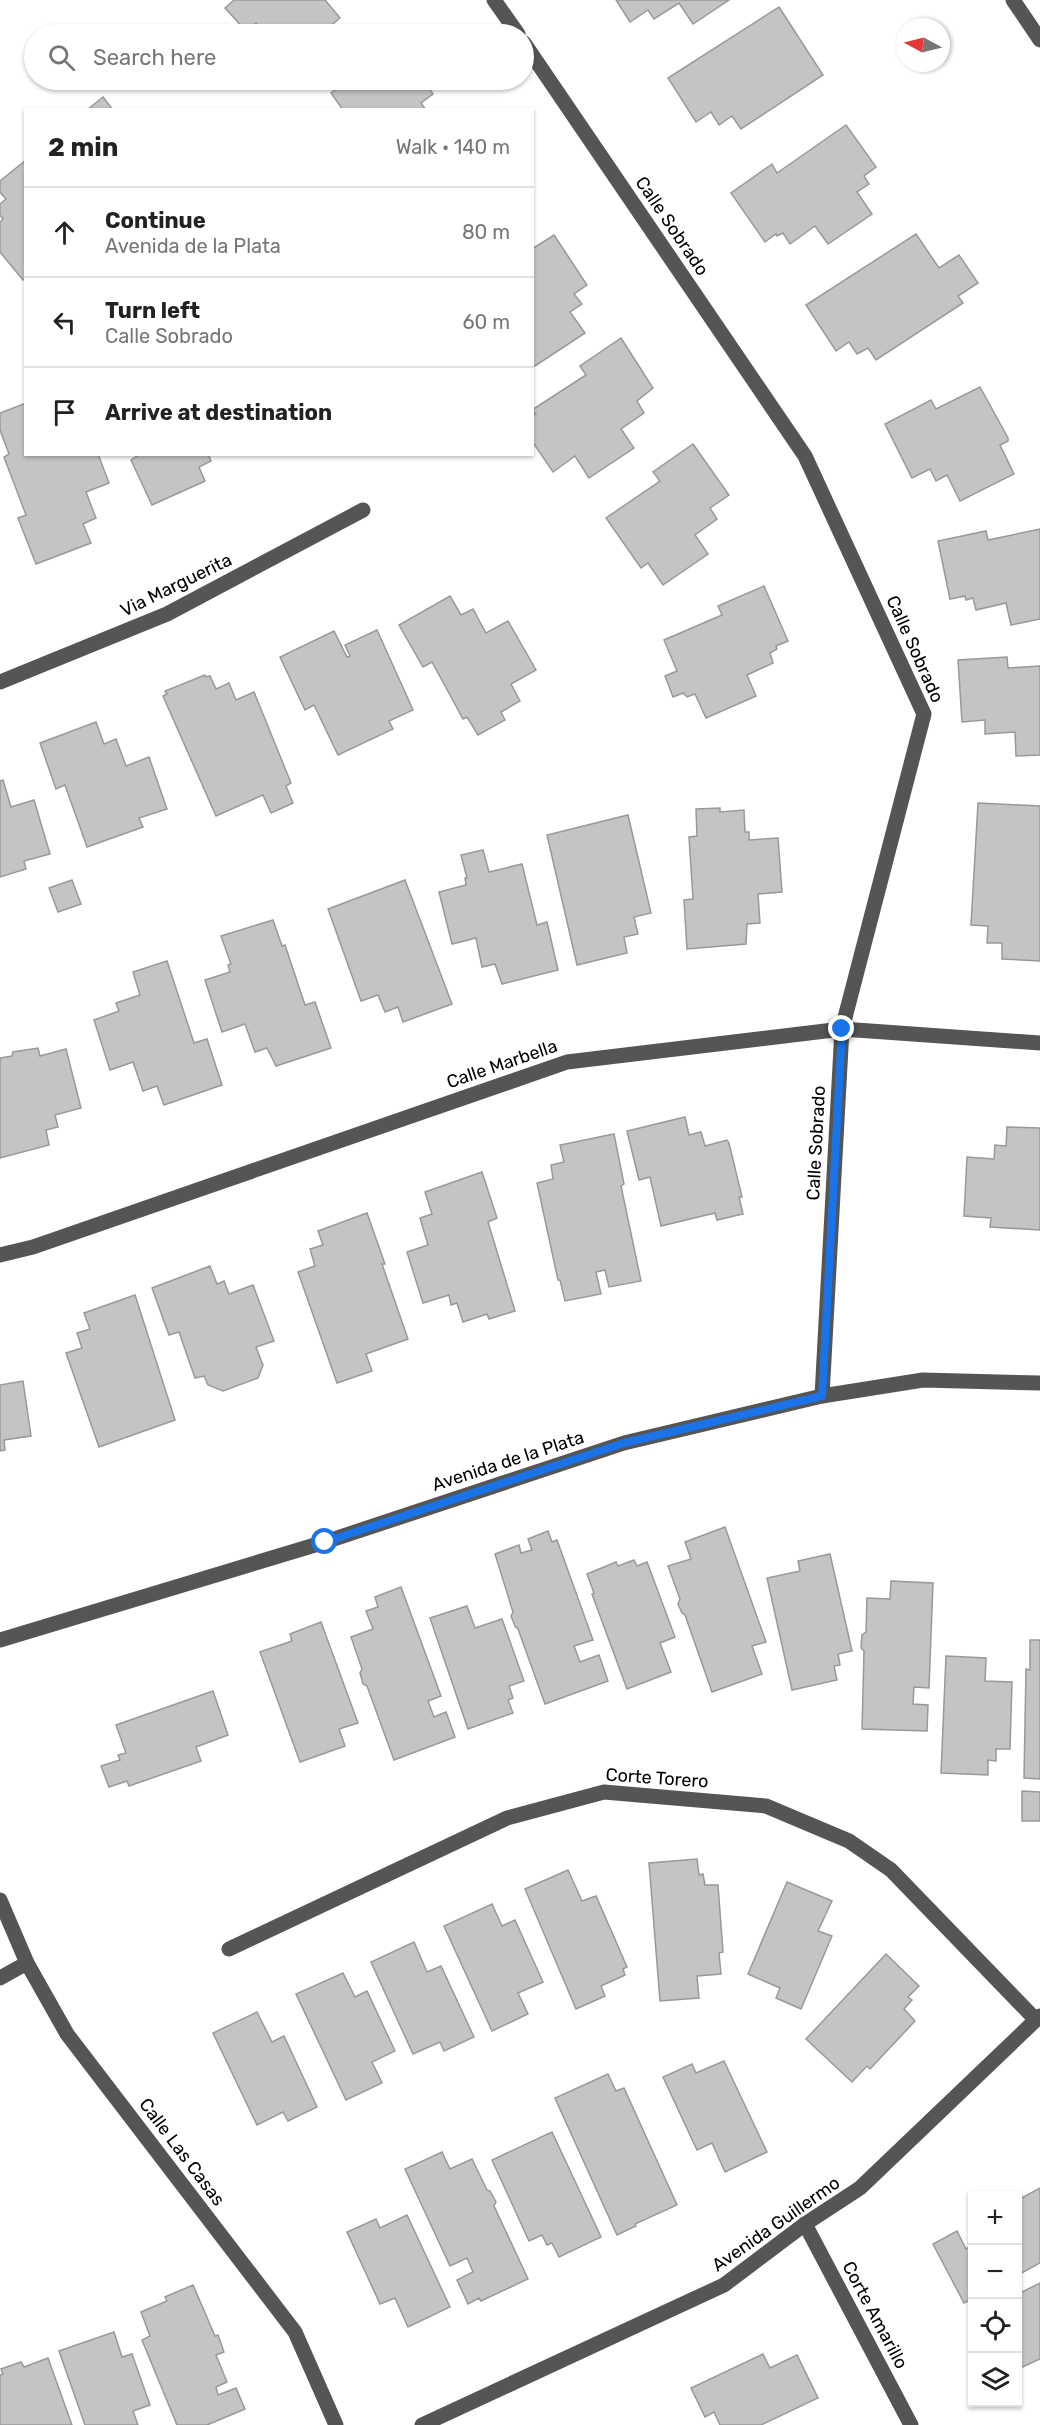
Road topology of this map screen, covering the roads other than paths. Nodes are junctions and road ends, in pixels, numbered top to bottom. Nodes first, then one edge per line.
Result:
1 (495, 0) edge
2 (1013, 0) edge
3 (511, 24) edge
4 (1040, 40) edge
5 (534, 58) edge
6 (363, 510) dead end
7 (0, 682) edge
8 (842, 1029) junction
9 (1040, 1043) edge
10 (0, 1255) edge
11 (1040, 1383) edge
12 (822, 1396) junction
13 (0, 1641) edge
14 (0, 1900) edge
15 (230, 1949) dead end
16 (27, 1963) junction
17 (0, 1978) edge
18 (1038, 2018) edge
19 (805, 2224) junction
20 (336, 2425) edge
21 (422, 2425) edge
22 (911, 2425) edge

1 - 3 street
2 - 4 street
5 - 8 street, Calle Sobrado
6 - 7 street, Via Marguerita
8 - 9 street, Calle Marbella
8 - 10 street, Calle Marbella
8 - 12 street, Calle Sobrado
11 - 12 street, Avenida de la Plata
12 - 13 street, Avenida de la Plata
14 - 16 street, Calle Las Casas
15 - 18 street, Corte Torero
16 - 17 street
16 - 20 street, Calle Las Casas
18 - 19 street, Avenida Guillermo
19 - 21 street, Avenida Guillermo
19 - 22 street, Corte Amarillo

